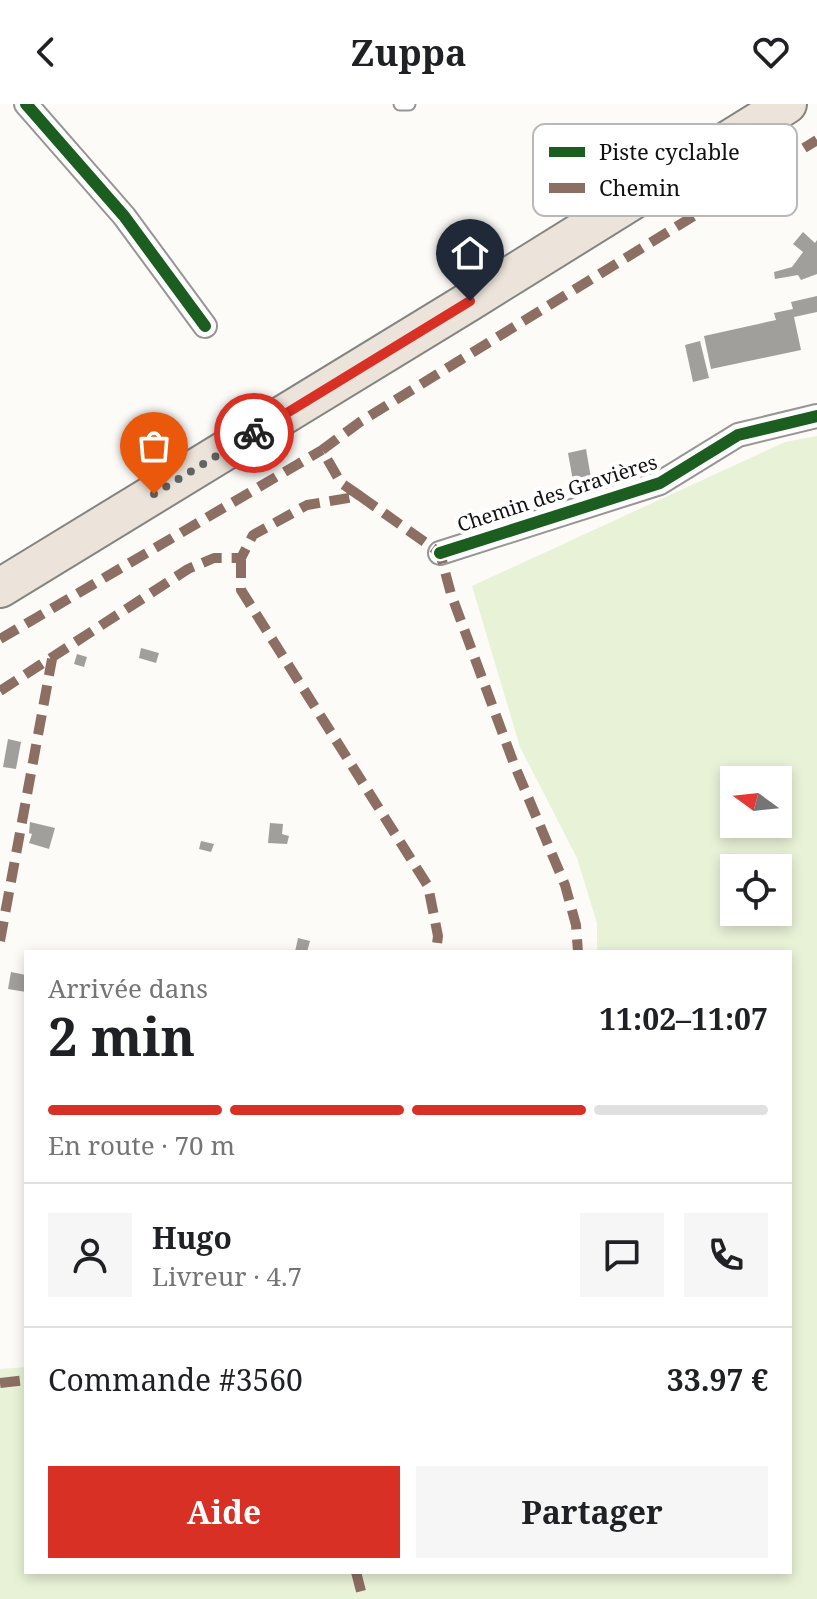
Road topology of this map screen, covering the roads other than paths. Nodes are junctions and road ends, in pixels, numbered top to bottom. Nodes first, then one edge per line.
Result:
1 (26, 104) edge
2 (400, 104) edge
3 (409, 104) edge
4 (752, 104) edge
5 (787, 104) edge
6 (720, 124) edge
7 (755, 124) edge
8 (573, 216) edge
9 (607, 216) edge
10 (205, 326) dead end
11 (817, 416) edge
12 (440, 553) dead end
13 (0, 566) edge
14 (0, 588) edge

1 - 10 street
2 - 3 lane
4 - 6 highway
5 - 7 highway
8 - 13 highway
9 - 14 highway
11 - 12 street, Chemin des Gravières

